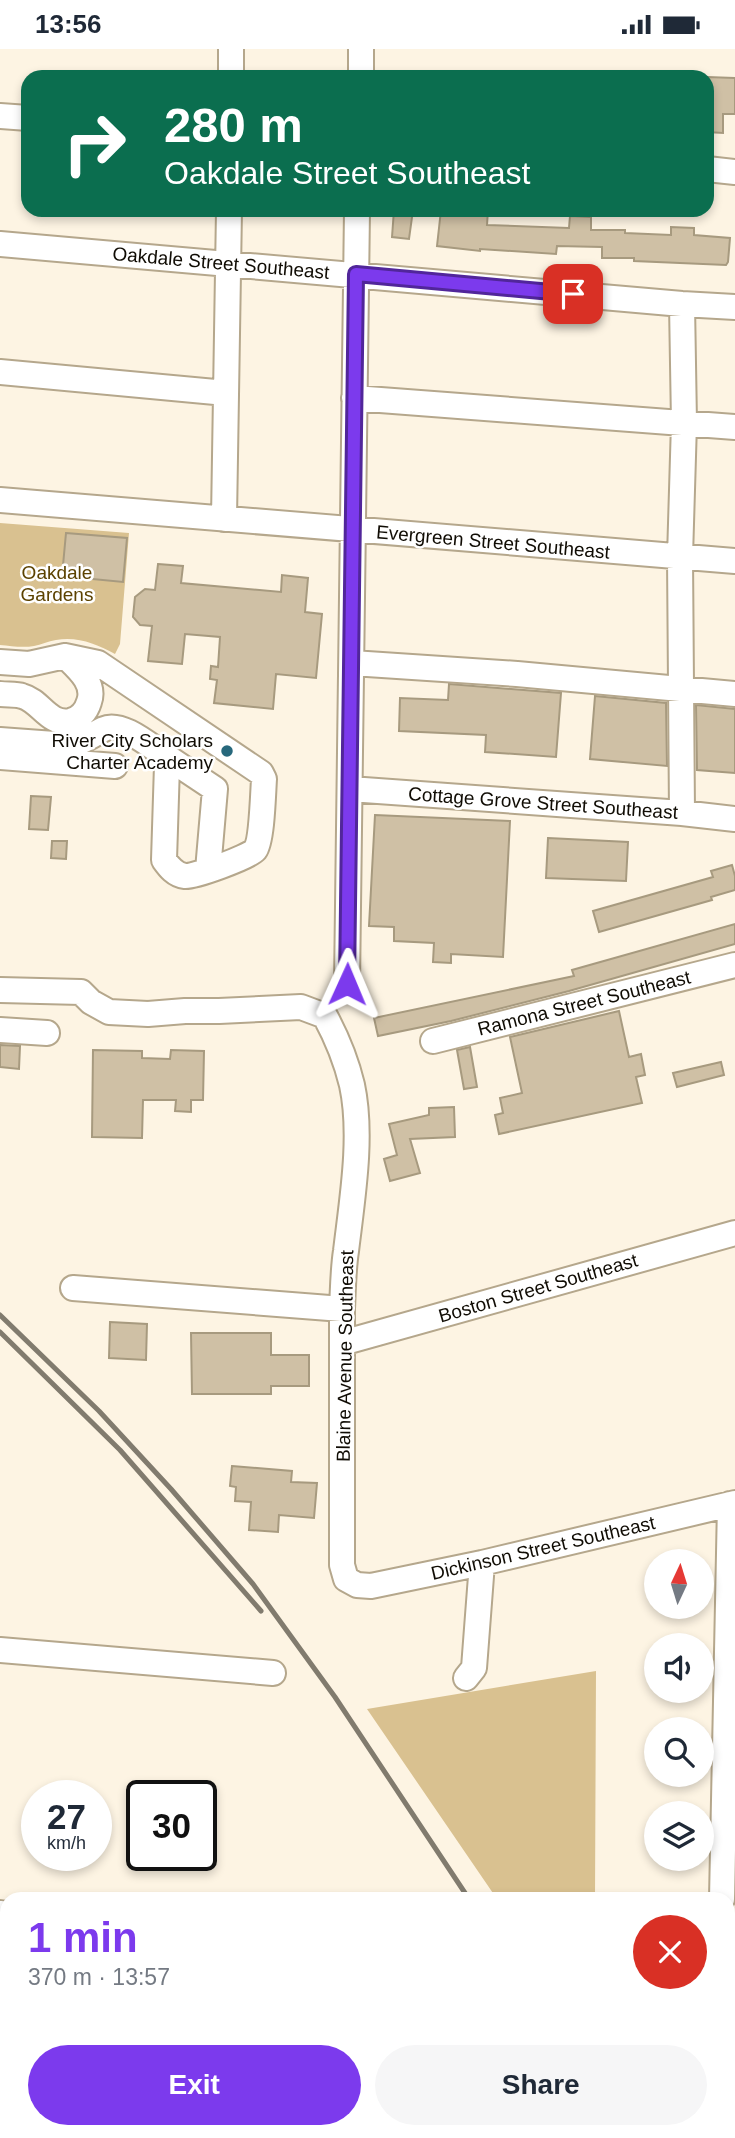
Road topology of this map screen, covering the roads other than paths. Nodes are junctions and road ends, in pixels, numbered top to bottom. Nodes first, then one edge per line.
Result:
1 (231, 49) edge
2 (361, 49) edge
3 (231, 70) edge
4 (360, 70) edge
5 (0, 115) edge
6 (21, 117) edge
7 (714, 170) edge
8 (735, 172) edge
9 (229, 217) edge
10 (357, 217) edge
11 (0, 244) edge
12 (228, 263) junction
13 (356, 274) junction
14 (682, 304) junction
15 (735, 307) edge
16 (0, 372) edge
17 (226, 393) junction
18 (354, 398) junction
19 (684, 423) junction
20 (735, 427) edge
21 (0, 500) edge
22 (224, 519) junction
23 (353, 530) junction
24 (680, 557) junction
25 (735, 561) edge
26 (65, 656) junction
27 (0, 662) edge
28 (352, 663) junction
29 (681, 691) junction
30 (0, 694) edge
31 (735, 694) edge
32 (0, 740) edge
33 (164, 755) junction
34 (0, 757) edge
35 (115, 766) dead end
36 (350, 789) junction
37 (682, 813) junction
38 (735, 819) edge
39 (208, 870) junction
40 (735, 965) edge
41 (347, 984) dead end
42 (0, 990) edge
43 (0, 1030) edge
44 (47, 1033) dead end
45 (433, 1041) dead end
46 (735, 1233) edge
47 (73, 1288) dead end
48 (342, 1309) junction
49 (342, 1343) junction
50 (733, 1504) edge
51 (482, 1563) junction
52 (352, 1583) joint
53 (0, 1650) edge
54 (273, 1673) dead end
55 (466, 1678) dead end
56 (722, 1892) edge

1 - 3 street
2 - 4 street
5 - 6 street
7 - 8 street
9 - 12 street
10 - 13 street
11 - 12 street, Oakdale Street Southeast
12 - 13 street, Oakdale Street Southeast
12 - 17 street
13 - 14 street, Oakdale Street Southeast
13 - 18 street
14 - 15 street, Oakdale Street Southeast
14 - 19 street
16 - 17 street
17 - 22 street
18 - 19 street
18 - 23 street
19 - 20 street
19 - 24 street
21 - 22 street, Evergreen Street Southeast
22 - 23 street, Evergreen Street Southeast
23 - 24 street, Evergreen Street Southeast
23 - 28 street
24 - 25 street, Evergreen Street Southeast
24 - 29 street
26 - 27 street
26 - 30 street
26 - 39 street
28 - 29 street
28 - 36 street
29 - 31 street
29 - 37 street
32 - 33 street
33 - 39 street
33 - 39 street
34 - 35 street
36 - 37 street, Cottage Grove Street Southeast
36 - 41 street
37 - 38 street, Cottage Grove Street Southeast
40 - 45 street, Ramona Street Southeast
42 - 48 street, Blaine Avenue Southeast
43 - 44 street
46 - 49 street, Boston Street Southeast
47 - 48 street
48 - 49 street, Blaine Avenue Southeast
49 - 52 street, Blaine Avenue Southeast
50 - 51 street, Dickinson Street Southeast
50 - 56 street
51 - 52 street, Dickinson Street Southeast
51 - 55 street
53 - 54 street

